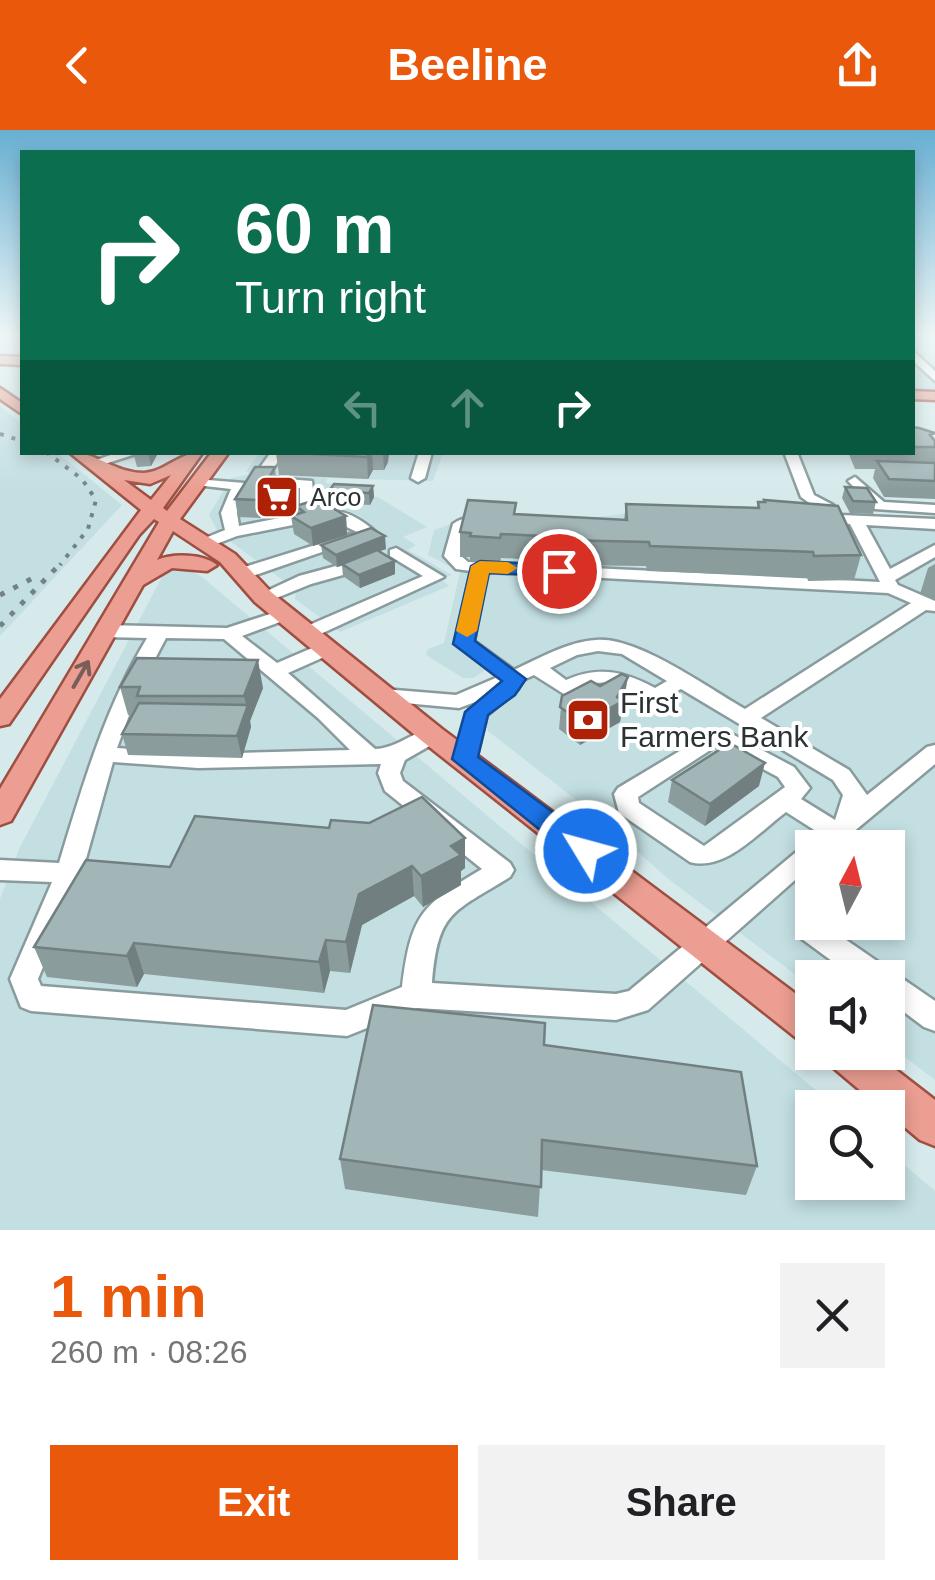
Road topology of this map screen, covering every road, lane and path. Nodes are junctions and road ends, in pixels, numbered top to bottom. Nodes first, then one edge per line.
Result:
1 (0, 392) edge
2 (20, 408) edge
3 (115, 455) edge
4 (219, 455) edge
5 (276, 455) edge
6 (425, 455) edge
7 (791, 455) edge
8 (192, 456) edge
9 (87, 459) edge
10 (266, 469) edge
11 (418, 478) dead end
12 (856, 481) dead end
13 (201, 482) junction
14 (238, 486) junction
15 (880, 506) junction
16 (935, 509) edge
17 (307, 514) junction
18 (160, 515) junction
19 (798, 516) edge
20 (836, 518) junction
21 (855, 520) junction
22 (500, 521) edge
23 (892, 522) junction
24 (935, 524) edge
25 (233, 532) junction
26 (369, 533) junction
27 (935, 550) edge
28 (396, 553) junction
29 (207, 554) junction
30 (471, 566) junction
31 (244, 572) junction
32 (436, 577) junction
33 (889, 583) junction
34 (131, 586) junction
35 (263, 597) junction
36 (930, 605) edge
37 (284, 614) junction
38 (105, 631) junction
39 (158, 634) junction
40 (229, 634) junction
41 (317, 641) junction
42 (218, 660) edge
43 (264, 666) junction
44 (537, 668) junction
45 (514, 679) junction
46 (681, 681) junction
47 (384, 695) junction
48 (0, 718) edge
49 (746, 719) junction
50 (432, 735) junction
51 (791, 746) junction
52 (104, 752) junction
53 (382, 756) junction
54 (465, 759) junction
55 (769, 762) junction
56 (930, 764) edge
57 (785, 801) junction
58 (0, 814) edge
59 (820, 830) edge
60 (836, 830) edge
61 (843, 830) edge
62 (795, 869) edge
63 (0, 870) edge
64 (69, 873) junction
65 (825, 940) edge
66 (707, 943) junction
67 (853, 960) edge
68 (416, 995) junction
69 (905, 996) edge
70 (795, 1014) edge
71 (935, 1018) edge
72 (865, 1070) edge
73 (935, 1126) edge

1 - 2 main road
3 - 9 street
4 - 13 main road
5 - 10 street
6 - 11 street
7 - 20 street
8 - 9 main road
8 - 18 main road
9 - 18 main road
12 - 15 street
13 - 14 street
13 - 18 main road
14 - 17 street
14 - 25 street
15 - 16 street
15 - 23 street
17 - 25 street
17 - 26 street
18 - 29 main road
18 - 34 main road
18 - 48 main road
19 - 20 street
20 - 21 street
21 - 23 street
21 - 33 street
22 - 30 street
23 - 24 street
25 - 29 street
26 - 28 street
26 - 31 street
27 - 33 street
28 - 32 street
28 - 35 street
29 - 31 main road
29 - 34 main road
29 - 35 main road
30 - 32 street
30 - 33 street
30 - 45 street
31 - 35 main road
32 - 41 street
33 - 36 street
34 - 38 main road
35 - 37 main road
36 - 49 street
37 - 40 street
37 - 41 main road
38 - 39 street
58 -> 38 main road
39 - 40 street
39 - 52 street
40 - 43 street
41 - 43 street
41 - 47 main road
42 - 43 street
43 - 53 street
44 - 45 street
44 - 46 street
44 - 46 street
45 - 47 street
45 - 54 street
46 - 49 street
47 - 50 main road
49 - 51 street
50 - 53 street
50 - 54 main road
51 - 55 street
51 - 60 street
52 - 53 street
52 - 64 street
53 - 68 street
54 - 66 main road
55 - 57 street
55 - 57 street
56 - 61 street
57 - 59 street
62 - 66 street
63 - 64 street
64 - 68 street
65 - 67 street
66 - 68 street
66 - 70 main road
69 - 71 street
72 - 73 main road

